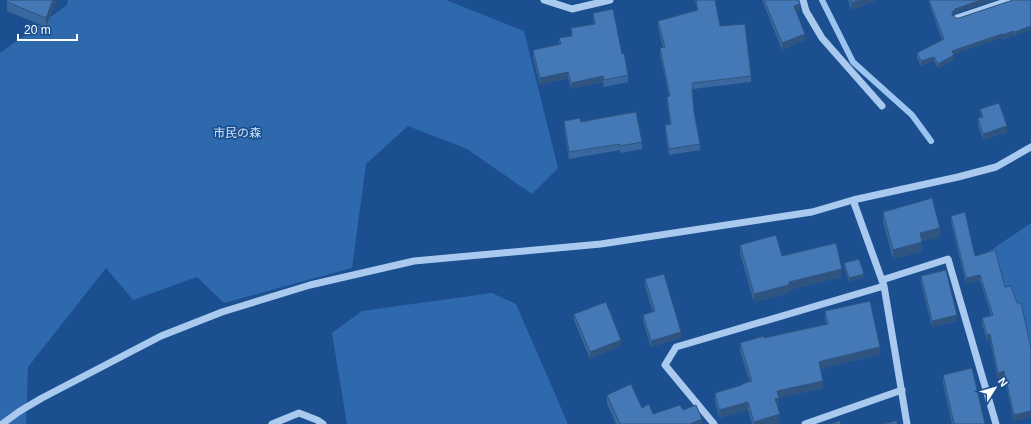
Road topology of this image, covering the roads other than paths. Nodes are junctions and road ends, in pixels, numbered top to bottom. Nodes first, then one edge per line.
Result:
1 (544, 0) edge
2 (610, 0) edge
3 (803, 0) edge
4 (1011, 0) edge
5 (957, 18) edge
6 (882, 106) dead end
7 (1031, 148) edge
8 (853, 200) junction
9 (883, 283) junction
10 (902, 390) junction
11 (2, 424) edge
12 (272, 424) edge
13 (323, 424) edge
14 (714, 424) edge
15 (805, 424) edge
16 (907, 424) edge
17 (996, 424) edge

1 - 2 street
3 - 6 street
4 - 5 street
7 - 8 street
8 - 9 street
8 - 11 street
9 - 10 street
9 - 14 street
9 - 17 street
10 - 15 street
10 - 16 street
12 - 13 street

